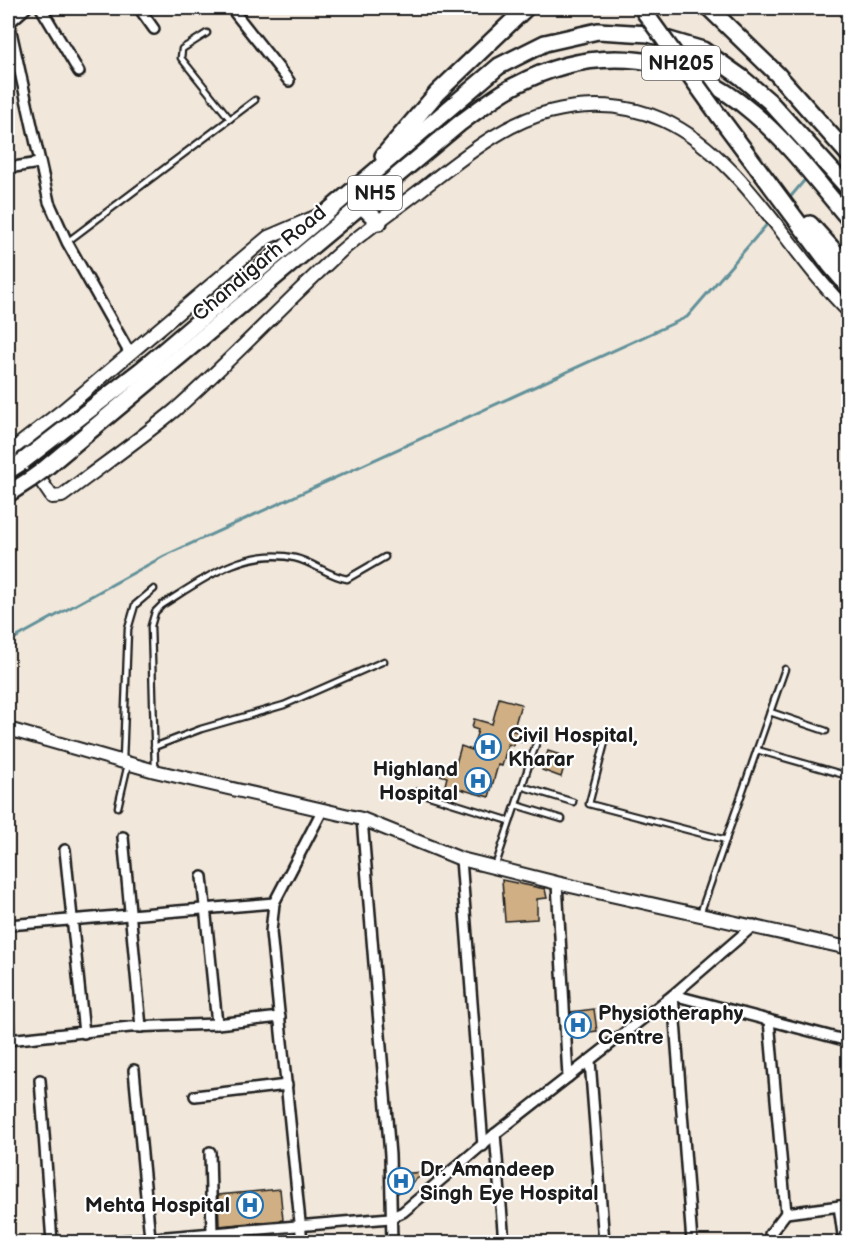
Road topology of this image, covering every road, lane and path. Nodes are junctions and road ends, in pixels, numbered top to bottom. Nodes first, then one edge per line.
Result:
1 (26, 8) edge
2 (41, 8) edge
3 (139, 8) edge
4 (231, 8) edge
5 (526, 8) edge
6 (709, 8) edge
7 (642, 9) edge
8 (8, 22) edge
9 (154, 28) dead end
10 (207, 33) dead end
11 (11, 56) edge
12 (79, 72) dead end
13 (289, 81) dead end
14 (786, 84) junction
15 (255, 100) dead end
16 (768, 100) junction
17 (230, 119) junction
18 (849, 154) edge
19 (39, 163) junction
20 (8, 168) edge
21 (373, 172) junction
22 (772, 187) junction
23 (849, 188) edge
24 (362, 205) junction
25 (324, 213) junction
26 (849, 218) edge
27 (379, 222) junction
28 (67, 242) junction
29 (849, 266) edge
30 (849, 286) edge
31 (849, 311) edge
32 (129, 352) junction
33 (12, 450) edge
34 (8, 471) edge
35 (8, 494) edge
36 (385, 557) dead end
37 (154, 589) dead end
38 (384, 661) dead end
39 (785, 669) dead end
40 (770, 712) junction
41 (8, 729) edge
42 (826, 731) dead end
43 (537, 741) dead end
44 (605, 742) dead end
45 (154, 747) junction
46 (757, 750) junction
47 (125, 763) junction
48 (155, 771) junction
49 (849, 776) edge
50 (521, 786) junction
51 (417, 792) dead end
52 (573, 802) dead end
53 (516, 805) junction
54 (118, 807) dead end
55 (322, 811) junction
56 (362, 819) junction
57 (562, 819) dead end
58 (510, 821) junction
59 (123, 837) dead end
60 (726, 840) junction
61 (65, 850) dead end
62 (461, 859) junction
63 (495, 867) junction
64 (202, 877) dead end
65 (557, 883) junction
66 (274, 903) junction
67 (207, 911) junction
68 (700, 914) junction
69 (130, 916) junction
70 (73, 919) junction
71 (754, 925) junction
72 (8, 926) edge
73 (849, 948) edge
74 (673, 995) junction
75 (280, 1017) junction
76 (8, 1018) edge
77 (770, 1020) junction
78 (217, 1024) junction
79 (141, 1027) junction
80 (84, 1033) junction
81 (8, 1040) edge
82 (849, 1041) edge
83 (590, 1061) junction
84 (134, 1070) dead end
85 (568, 1077) junction
86 (40, 1080) dead end
87 (287, 1085) junction
88 (195, 1096) dead end
89 (495, 1134) junction
90 (483, 1146) junction
91 (210, 1152) dead end
92 (844, 1206) edge
93 (786, 1213) junction
94 (390, 1218) junction
95 (300, 1224) junction
96 (212, 1233) junction
97 (150, 1238) junction
98 (52, 1242) edge
99 (108, 1242) edge
100 (302, 1242) edge
101 (392, 1242) edge
102 (504, 1242) edge
103 (604, 1242) edge
104 (692, 1242) edge
105 (771, 1242) edge
106 (844, 1242) edge

1 - 8 street
2 - 12 street
3 - 9 street
4 - 13 street
5 - 21 highway
6 - 14 highway, NH205
7 - 22 highway, NH205, bridge
8 - 11 street
10 - 17 lane
11 - 19 street
14 - 16 highway
14 - 18 highway, NH205
15 - 17 lane
16 - 21 highway, NH5
16 - 23 highway, NH5
17 - 28 lane
19 - 20 street
19 - 28 street
21 - 25 highway, NH5
22 - 29 highway
22 - 30 highway, NH205
24 - 26 highway, Chandigarh Road / NH5
24 - 27 highway
24 - 35 highway, Chandigarh Road / NH5
25 - 32 street
25 - 34 highway, NH5
27 - 31 street
27 - 33 street
28 - 32 street
32 - 33 street
36 - 45 lane
37 - 47 lane
38 - 45 lane
39 - 40 lane
40 - 42 lane
40 - 46 lane
41 - 47 street
43 - 50 lane
44 - 60 lane
45 - 48 lane
46 - 49 lane
46 - 60 lane
47 - 48 street
47 - 54 lane
48 - 55 street
50 - 52 lane
50 - 53 lane
51 - 58 lane
53 - 57 lane
53 - 58 lane
55 - 56 street
55 - 66 street
56 - 62 street
56 - 94 street
58 - 63 lane
59 - 69 street
60 - 68 lane
61 - 70 street
62 - 63 street
62 - 90 street
63 - 65 street
64 - 67 street
65 - 68 street
65 - 85 street
66 - 67 street
66 - 75 street
67 - 69 street
67 - 78 street
68 - 71 street
69 - 70 street
69 - 79 street
70 - 72 street
70 - 80 street
71 - 73 street
71 - 74 street
74 - 77 street
74 - 83 street
74 - 104 street
75 - 78 street
75 - 87 street
76 - 81 street
77 - 82 street
77 - 93 street
78 - 79 street
79 - 80 street
80 - 81 street
83 - 85 street
83 - 103 street
84 - 97 street
85 - 89 street
86 - 98 street
87 - 88 street
87 - 95 street
89 - 90 street
89 - 102 street
90 - 94 street
91 - 96 street
92 - 93 street
92 - 106 street
93 - 105 street
94 - 95 street
94 - 101 street
95 - 96 street
95 - 100 street
96 - 97 street
97 - 99 street

